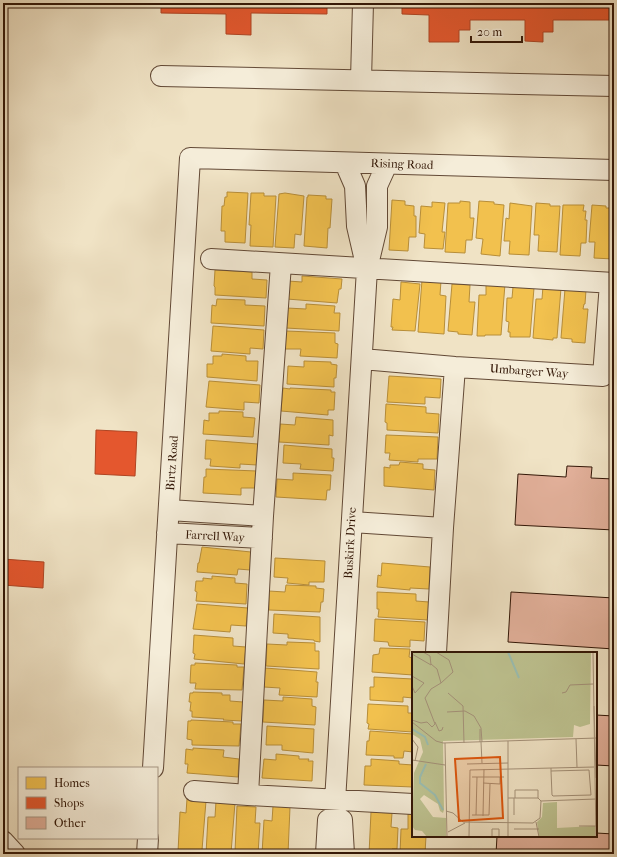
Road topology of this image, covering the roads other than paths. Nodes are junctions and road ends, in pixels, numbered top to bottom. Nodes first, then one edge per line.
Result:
1 (363, 3) edge
2 (160, 76) dead end
3 (361, 80) junction
4 (614, 86) edge
5 (190, 158) joint
6 (345, 163) junction
7 (387, 164) junction
8 (614, 170) edge
9 (212, 259) dead end
10 (281, 264) junction
11 (367, 269) junction
12 (612, 283) edge
13 (362, 359) junction
14 (455, 367) junction
15 (169, 510) junction
16 (263, 516) junction
17 (352, 522) junction
18 (443, 528) junction
19 (167, 533) junction
20 (262, 538) junction
21 (436, 652) edge
22 (153, 767) edge
23 (194, 791) dead end
24 (248, 795) junction
25 (412, 804) edge
26 (334, 809) junction
27 (148, 839) edge
28 (3, 842) edge
29 (7, 854) edge
30 (15, 854) edge
31 (147, 854) edge
32 (326, 854) edge
33 (344, 854) edge

1 - 3 street
2 - 3 street
3 - 4 street
5 - 6 street, Rising Road
5 - 15 street, Birtz Road
6 - 7 street, Rising Road
6 - 11 street, Buskirk Drive
7 - 8 street, Rising Road
7 - 11 street, Buskirk Drive
9 - 10 street
10 - 11 street
10 - 16 street
11 - 12 street
11 - 13 street, Buskirk Drive
12 - 14 street, Umbarger Way
13 - 14 street, Umbarger Way
13 - 17 street, Buskirk Drive
14 - 18 street
15 - 16 street, Farrell Way
15 - 19 street, Birtz Road
16 - 20 street
17 - 18 street
17 - 26 street, Buskirk Drive
18 - 21 street
19 - 20 street, Farrell Way
19 - 22 street, Birtz Road
20 - 24 street
23 - 24 street
24 - 26 street
25 - 26 street
26 - 32 street, Buskirk Drive
26 - 33 street
27 - 31 street
28 - 29 street
28 - 30 street

